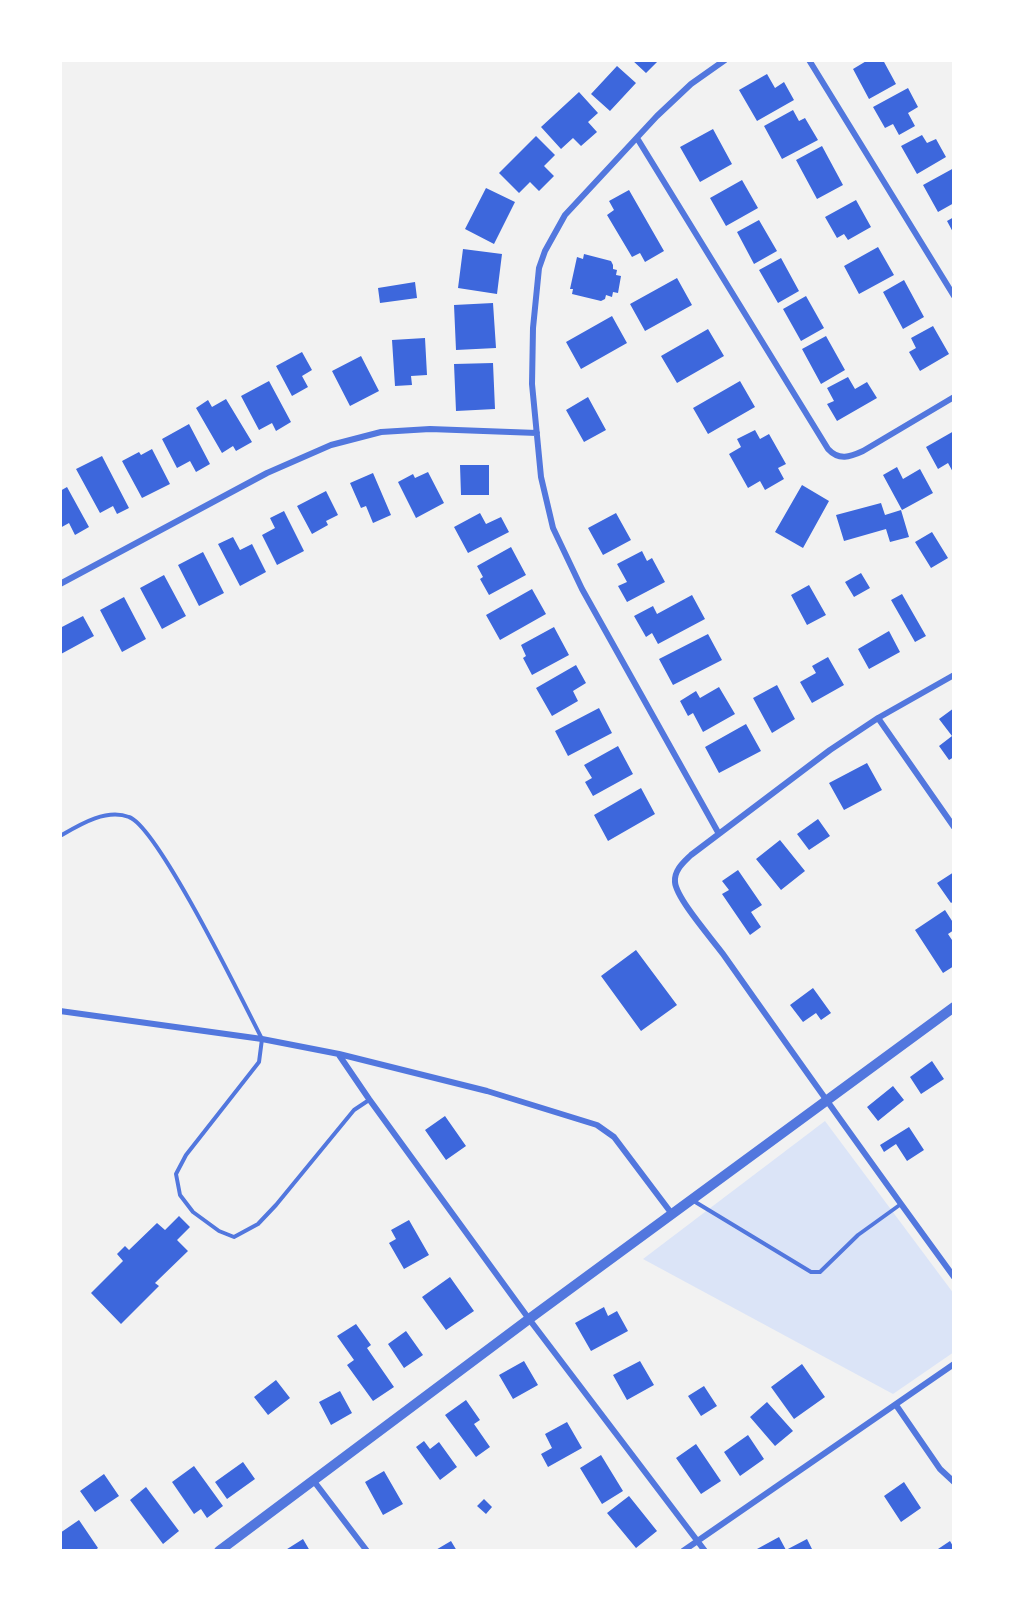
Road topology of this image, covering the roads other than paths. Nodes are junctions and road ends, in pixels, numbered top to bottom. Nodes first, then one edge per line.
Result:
1 (725, 60) edge
2 (808, 60) edge
3 (637, 138) junction
4 (954, 296) edge
5 (954, 397) edge
6 (537, 433) junction
7 (60, 584) edge
8 (954, 675) edge
9 (878, 718) junction
10 (954, 827) edge
11 (719, 834) junction
12 (60, 836) edge
13 (954, 1007) edge
14 (60, 1011) edge
15 (262, 1039) junction
16 (339, 1054) junction
17 (369, 1099) junction
18 (826, 1102) junction
19 (692, 1199) junction
20 (901, 1204) junction
21 (672, 1214) junction
22 (954, 1277) edge
23 (529, 1319) junction
24 (954, 1364) edge
25 (896, 1405) junction
26 (313, 1479) junction
27 (954, 1482) edge
28 (697, 1540) junction
29 (219, 1551) edge
30 (367, 1551) edge
31 (683, 1551) edge
32 (705, 1551) edge

1 - 3 street
2 - 4 street
3 - 5 street
3 - 6 street
6 - 7 street
6 - 11 street
8 - 9 street
9 - 10 street
9 - 11 street
11 - 18 street
12 - 15 lane
13 - 18 street
14 - 15 street
15 - 16 street
15 - 17 lane
16 - 17 street
16 - 21 street
17 - 23 street
18 - 19 street
18 - 20 street
19 - 20 lane
19 - 21 street
20 - 22 street
21 - 23 street
23 - 26 street
23 - 28 street
24 - 25 street
25 - 27 street
25 - 28 street
26 - 29 street
26 - 30 street
28 - 31 street
28 - 32 street

